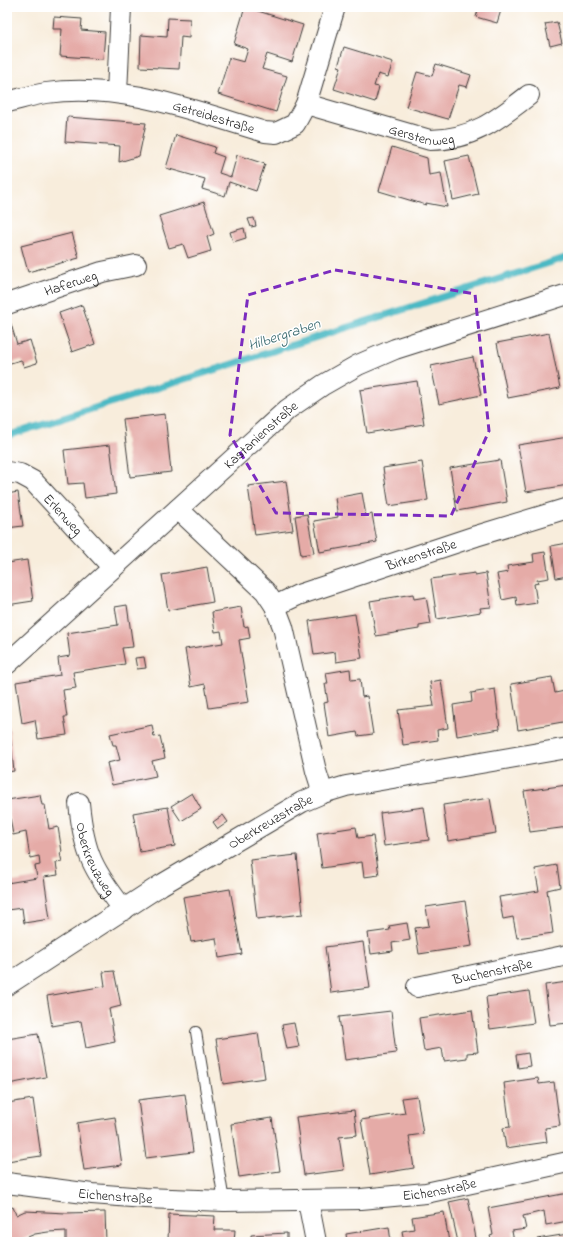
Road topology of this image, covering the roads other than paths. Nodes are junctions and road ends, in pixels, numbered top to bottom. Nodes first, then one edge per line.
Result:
1 (121, 7) edge
2 (335, 7) edge
3 (117, 93) junction
4 (528, 95) dead end
5 (7, 102) edge
6 (306, 104) junction
7 (136, 265) dead end
8 (568, 294) edge
9 (7, 304) edge
10 (7, 472) edge
11 (568, 508) edge
12 (178, 509) junction
13 (113, 568) junction
14 (275, 606) junction
15 (7, 664) edge
16 (568, 748) edge
17 (323, 792) junction
18 (79, 802) dead end
19 (124, 910) junction
20 (568, 955) edge
21 (7, 984) edge
22 (417, 987) dead end
23 (196, 1032) dead end
24 (568, 1162) edge
25 (7, 1183) edge
26 (308, 1201) junction
27 (224, 1202) junction
28 (316, 1242) edge

1 - 3 street
2 - 6 street, Getreidestraße
3 - 5 street, Getreidestraße
3 - 6 street, Getreidestraße
4 - 6 street, Gerstenweg
7 - 9 street, Haferweg
8 - 12 street, Kastanienstraße
10 - 13 street, Erlenweg
11 - 14 street, Birkenstraße
12 - 13 street, Kastanienstraße
12 - 14 street
13 - 15 street, Kastanienstraße
14 - 17 street
16 - 17 street, Oberkreuzstraße
17 - 19 street, Oberkreuzstraße
18 - 19 street, Oberkreuzweg
19 - 21 street, Oberkreuzstraße
20 - 22 street, Buchenstraße
23 - 27 lane
24 - 26 street, Eichenstraße
25 - 27 street, Eichenstraße
26 - 27 street, Eichenstraße
26 - 28 street

